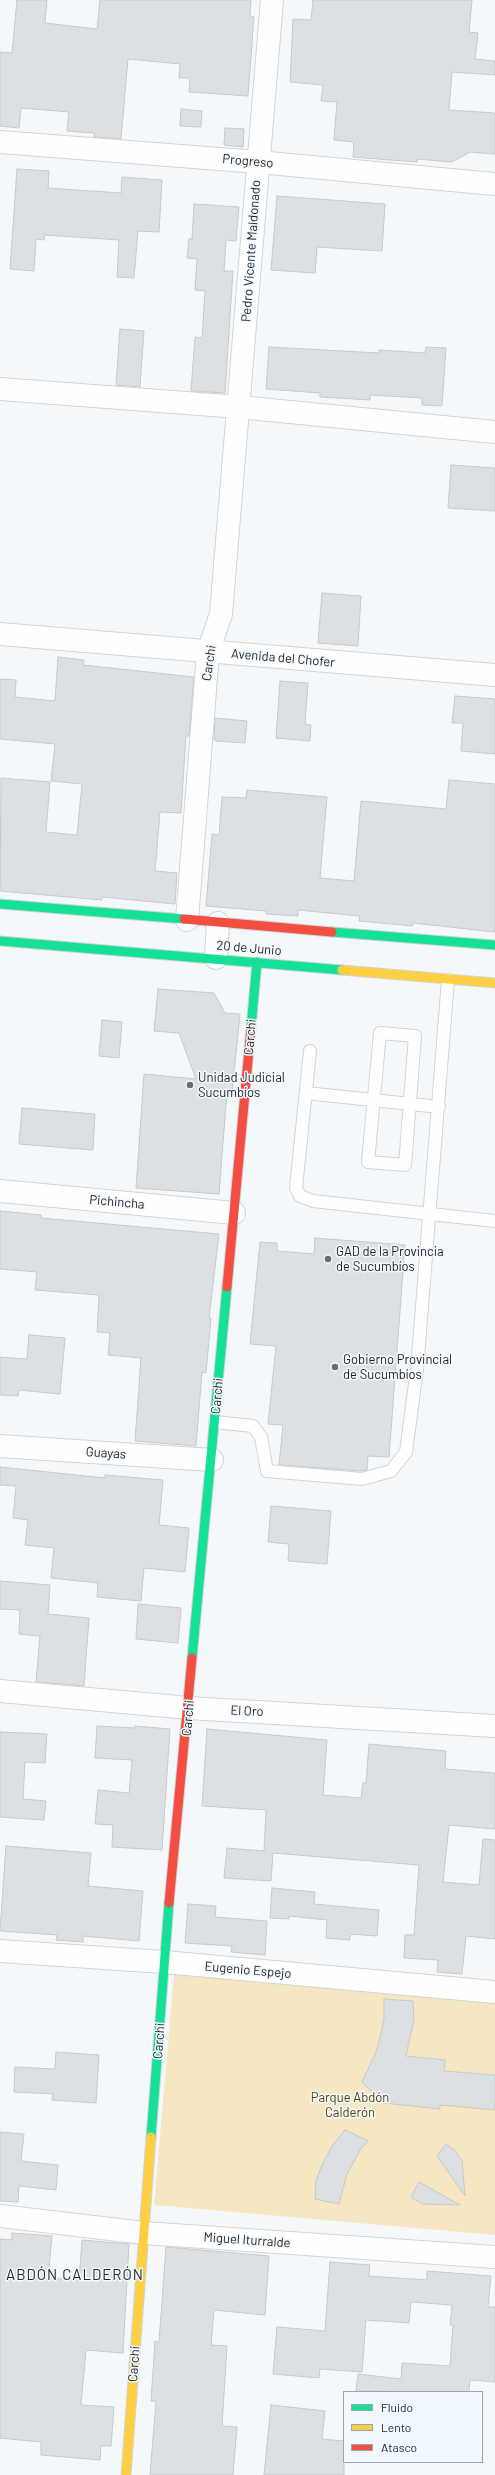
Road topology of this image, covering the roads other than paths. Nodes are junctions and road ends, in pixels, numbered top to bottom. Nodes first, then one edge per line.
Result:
1 (272, 0) edge
2 (0, 142) edge
3 (258, 162) junction
4 (495, 184) edge
5 (0, 389) edge
6 (239, 407) junction
7 (495, 432) edge
8 (0, 634) edge
9 (208, 652) junction
10 (495, 675) edge
11 (0, 904) edge
12 (187, 920) junction
13 (218, 923) junction
14 (0, 940) edge
15 (495, 945) edge
16 (216, 958) junction
17 (257, 962) junction
18 (448, 980) junction
19 (495, 983) edge
20 (310, 1051) dead end
21 (306, 1093) junction
22 (374, 1101) junction
23 (410, 1104) junction
24 (439, 1107) junction
25 (0, 1191) edge
26 (234, 1213) junction
27 (430, 1214) junction
28 (495, 1221) edge
29 (215, 1422) junction
30 (0, 1446) edge
31 (212, 1460) junction
32 (0, 1691) edge
33 (189, 1708) junction
34 (495, 1726) edge
35 (0, 1951) edge
36 (164, 1962) junction
37 (495, 1992) edge
38 (0, 2216) edge
39 (144, 2233) junction
40 (495, 2257) edge
41 (126, 2475) edge

1 - 3 street, Pedro Vicente Maldonado
2 - 3 street, Progreso
3 - 4 street, Progreso
3 - 6 street, Pedro Vicente Maldonado
5 - 6 street
6 - 7 street
6 - 9 street, Carchi
8 - 9 street, Avenida del Chofer
9 - 10 street, Avenida del Chofer
9 - 12 street, Carchi
11 - 12 street, 20 de Junio
12 - 13 street, 20 de Junio
13 - 15 street, 20 de Junio
13 - 16 street
14 - 16 street, 20 de Junio
16 - 17 street, 20 de Junio
17 - 18 street, 20 de Junio
17 - 26 street, Carchi
18 - 19 street, 20 de Junio
18 - 24 lane
20 - 21 lane
21 - 22 lane
21 - 27 lane
22 - 23 lane
22 - 23 lane
22 - 23 lane
23 - 24 lane
24 - 27 lane
25 - 26 street, Pichincha
26 - 29 street, Carchi
27 - 28 lane
27 - 29 lane
29 - 31 street, Carchi
30 - 31 street, Guayas
31 - 33 street, Carchi
32 - 33 street, El Oro
33 - 34 street, El Oro
33 - 36 street, Carchi
35 - 36 street, Eugenio Espejo
36 - 37 street, Eugenio Espejo
36 - 39 street, Carchi
38 - 39 street, Miguel Iturralde
39 - 40 street, Miguel Iturralde
39 - 41 street, Carchi

